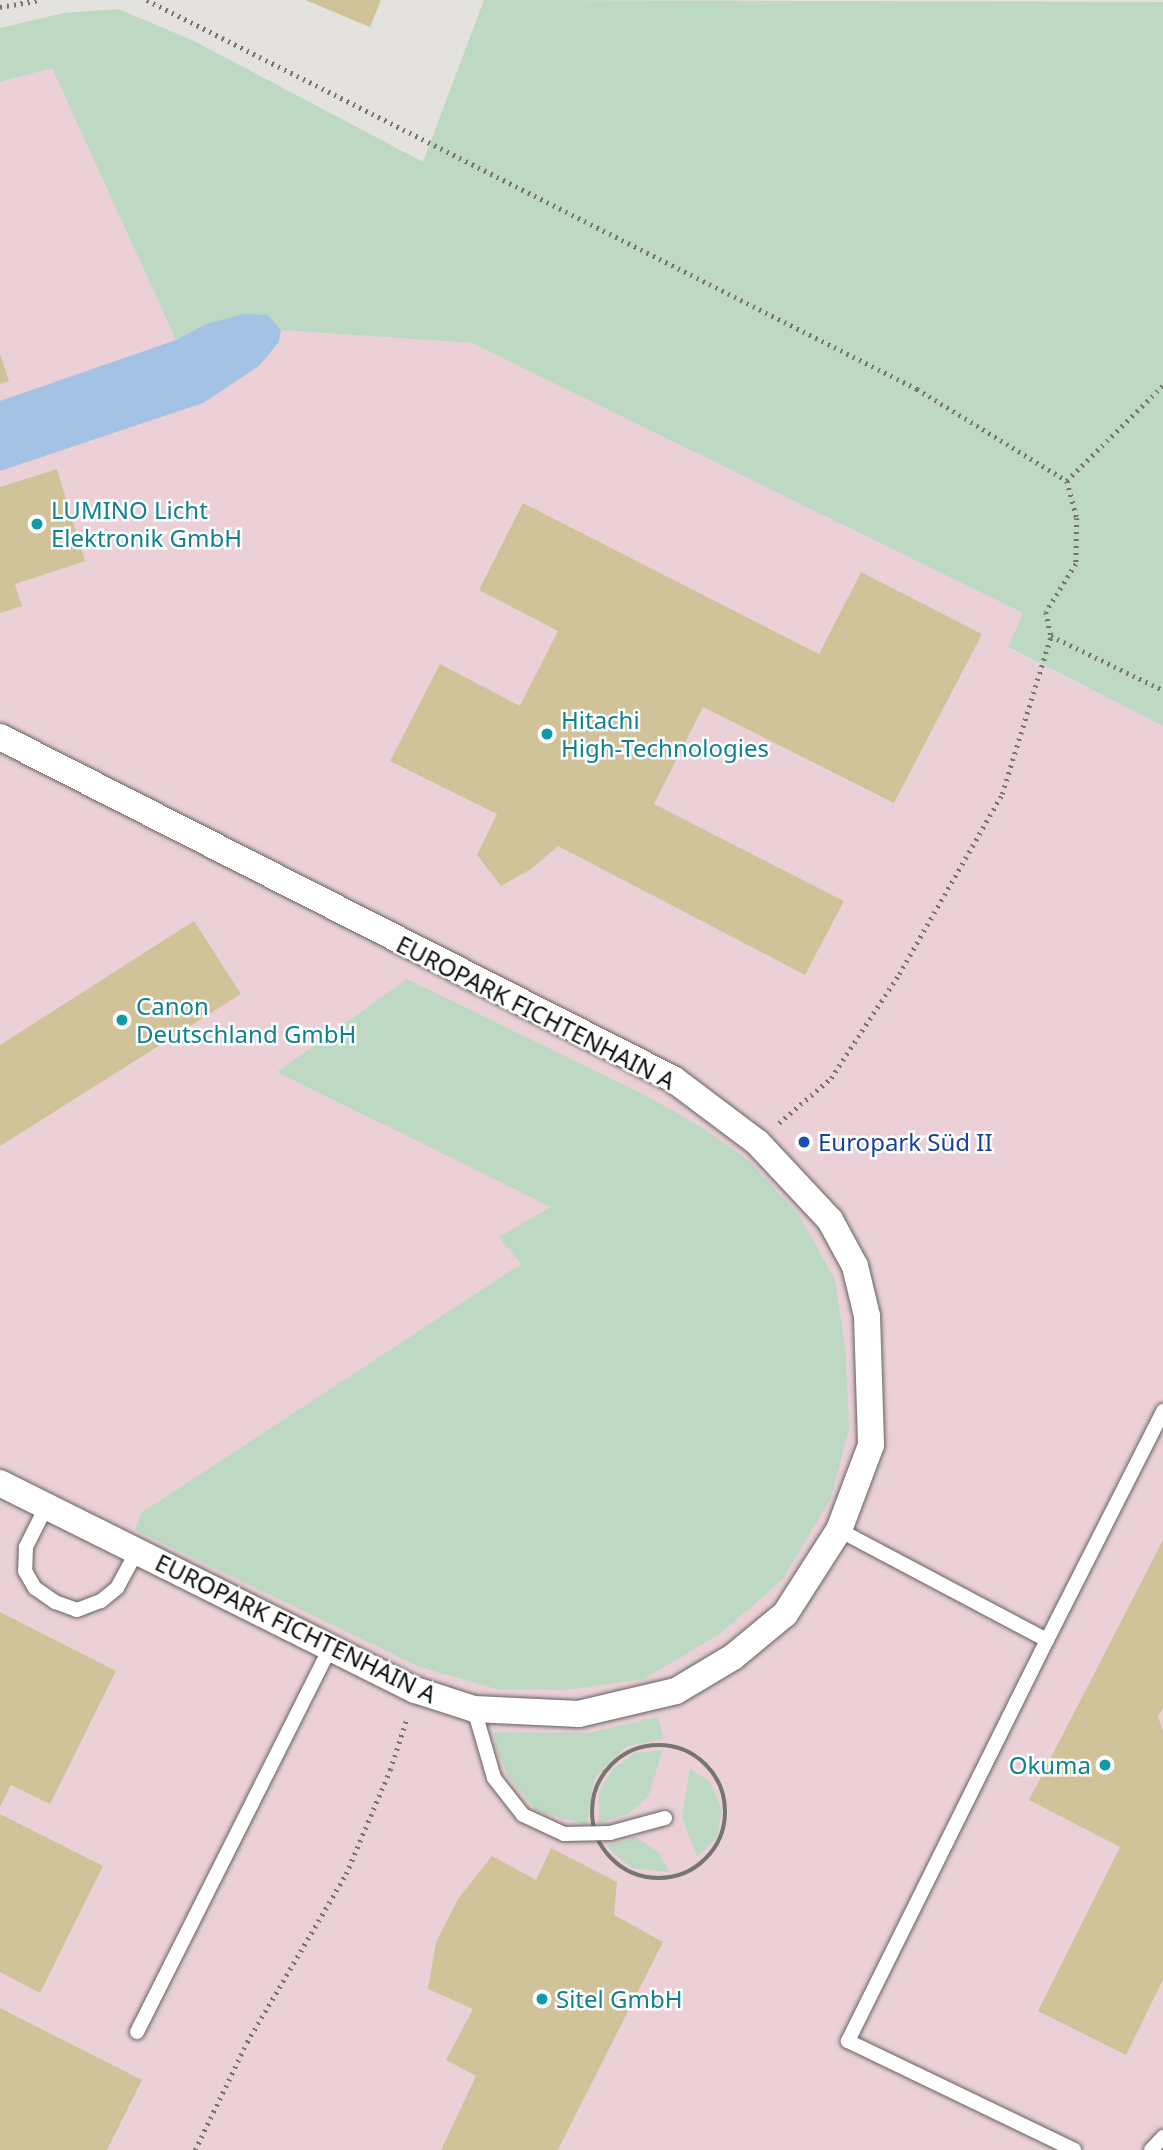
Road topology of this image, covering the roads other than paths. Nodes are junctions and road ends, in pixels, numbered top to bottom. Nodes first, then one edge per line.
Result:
1 (0, 737) edge
2 (1163, 1411) edge
3 (0, 1483) edge
4 (46, 1507) junction
5 (839, 1530) junction
6 (137, 1551) junction
7 (1047, 1640) junction
8 (331, 1647) junction
9 (474, 1709) junction
10 (665, 1818) dead end
11 (136, 2032) dead end
12 (1163, 2137) edge
13 (1074, 2150) edge
14 (1151, 2150) edge

1 - 5 street, EUROPARK FICHTENHAIN A
2 - 7 lane
3 - 4 street, EUROPARK FICHTENHAIN A
4 - 6 street, EUROPARK FICHTENHAIN A
4 - 6 lane
5 - 7 lane
5 - 9 street, EUROPARK FICHTENHAIN A
6 - 8 street, EUROPARK FICHTENHAIN A
7 - 13 lane
8 - 9 street, EUROPARK FICHTENHAIN A
8 - 11 lane
9 - 10 lane
12 - 14 lane

